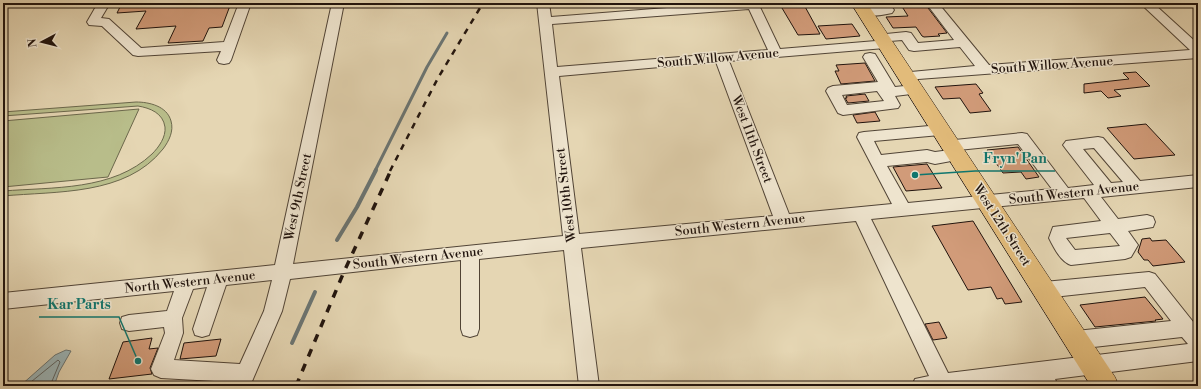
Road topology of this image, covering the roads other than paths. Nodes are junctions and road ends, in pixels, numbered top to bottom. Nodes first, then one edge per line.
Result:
1 (104, 3) edge
2 (244, 3) edge
3 (338, 3) edge
4 (543, 3) edge
5 (882, 3) edge
6 (932, 3) edge
7 (1146, 3) edge
8 (753, 4) edge
9 (862, 8) edge
10 (545, 21) junction
11 (883, 41) junction
12 (964, 43) junction
13 (229, 46) junction
14 (1198, 50) edge
15 (776, 53) junction
16 (1198, 54) edge
17 (870, 57) dead end
18 (721, 58) junction
19 (224, 60) dead end
20 (985, 70) junction
21 (551, 72) junction
22 (910, 83) junction
23 (949, 143) junction
24 (876, 161) junction
25 (1198, 181) edge
26 (1136, 187) junction
27 (1107, 190) junction
28 (1088, 192) junction
29 (1064, 194) junction
30 (987, 202) junction
31 (903, 210) junction
32 (860, 213) junction
33 (783, 220) junction
34 (1147, 222) dead end
35 (571, 242) junction
36 (470, 252) junction
37 (282, 272) junction
38 (219, 279) junction
39 (186, 283) junction
40 (1044, 290) junction
41 (3, 301) edge
42 (173, 318) junction
43 (129, 323) dead end
44 (1187, 328) junction
45 (202, 329) dead end
46 (470, 329) dead end
47 (1076, 340) junction
48 (1198, 343) edge
49 (1198, 352) edge
50 (1092, 365) junction
51 (242, 379) edge
52 (1044, 379) edge
53 (943, 383) junction
54 (589, 386) edge
55 (922, 386) edge
56 (1106, 386) edge

1 - 13 street
2 - 13 street
3 - 37 street, West 9th Street
4 - 10 street, West 10th Street
5 - 9 street
6 - 12 street
7 - 14 street
8 - 10 street
8 - 15 street
9 - 11 main road, West 12th Street
10 - 21 street, West 10th Street
11 - 12 street, South Willow Avenue
11 - 15 street, South Willow Avenue
11 - 22 main road, West 12th Street
12 - 20 street
13 - 19 street
15 - 18 street, South Willow Avenue
16 - 20 street, South Willow Avenue
17 - 22 street, South Willow Avenue
18 - 21 street, South Willow Avenue
18 - 33 street, West 11th Street
20 - 22 street, South Willow Avenue
21 - 35 street, West 10th Street
22 - 23 main road, West 12th Street
23 - 24 street
23 - 24 street
23 - 29 street
23 - 30 main road, West 12th Street
24 - 31 street
25 - 26 street, South Western Avenue
26 - 27 street, South Western Avenue
26 - 27 street
27 - 28 street, South Western Avenue
28 - 29 street, South Western Avenue
28 - 34 street
29 - 30 street, South Western Avenue
30 - 31 street, South Western Avenue
30 - 40 main road, West 12th Street
31 - 32 street, South Western Avenue
32 - 33 street, South Western Avenue
32 - 53 street
33 - 35 street, South Western Avenue
35 - 36 street, South Western Avenue
35 - 54 street, West 10th Street
36 - 37 street, South Western Avenue
36 - 46 street
37 - 38 street, North Western Avenue
37 - 51 street, West 9th Street
38 - 39 street, North Western Avenue
38 - 45 street
39 - 41 street, North Western Avenue
39 - 42 street
40 - 44 street
40 - 47 main road, West 12th Street
42 - 43 street
42 - 51 street
44 - 47 street
44 - 48 street
47 - 50 main road, West 12th Street
49 - 50 street
50 - 52 street
50 - 56 main road, West 12th Street
52 - 53 street
53 - 55 street

